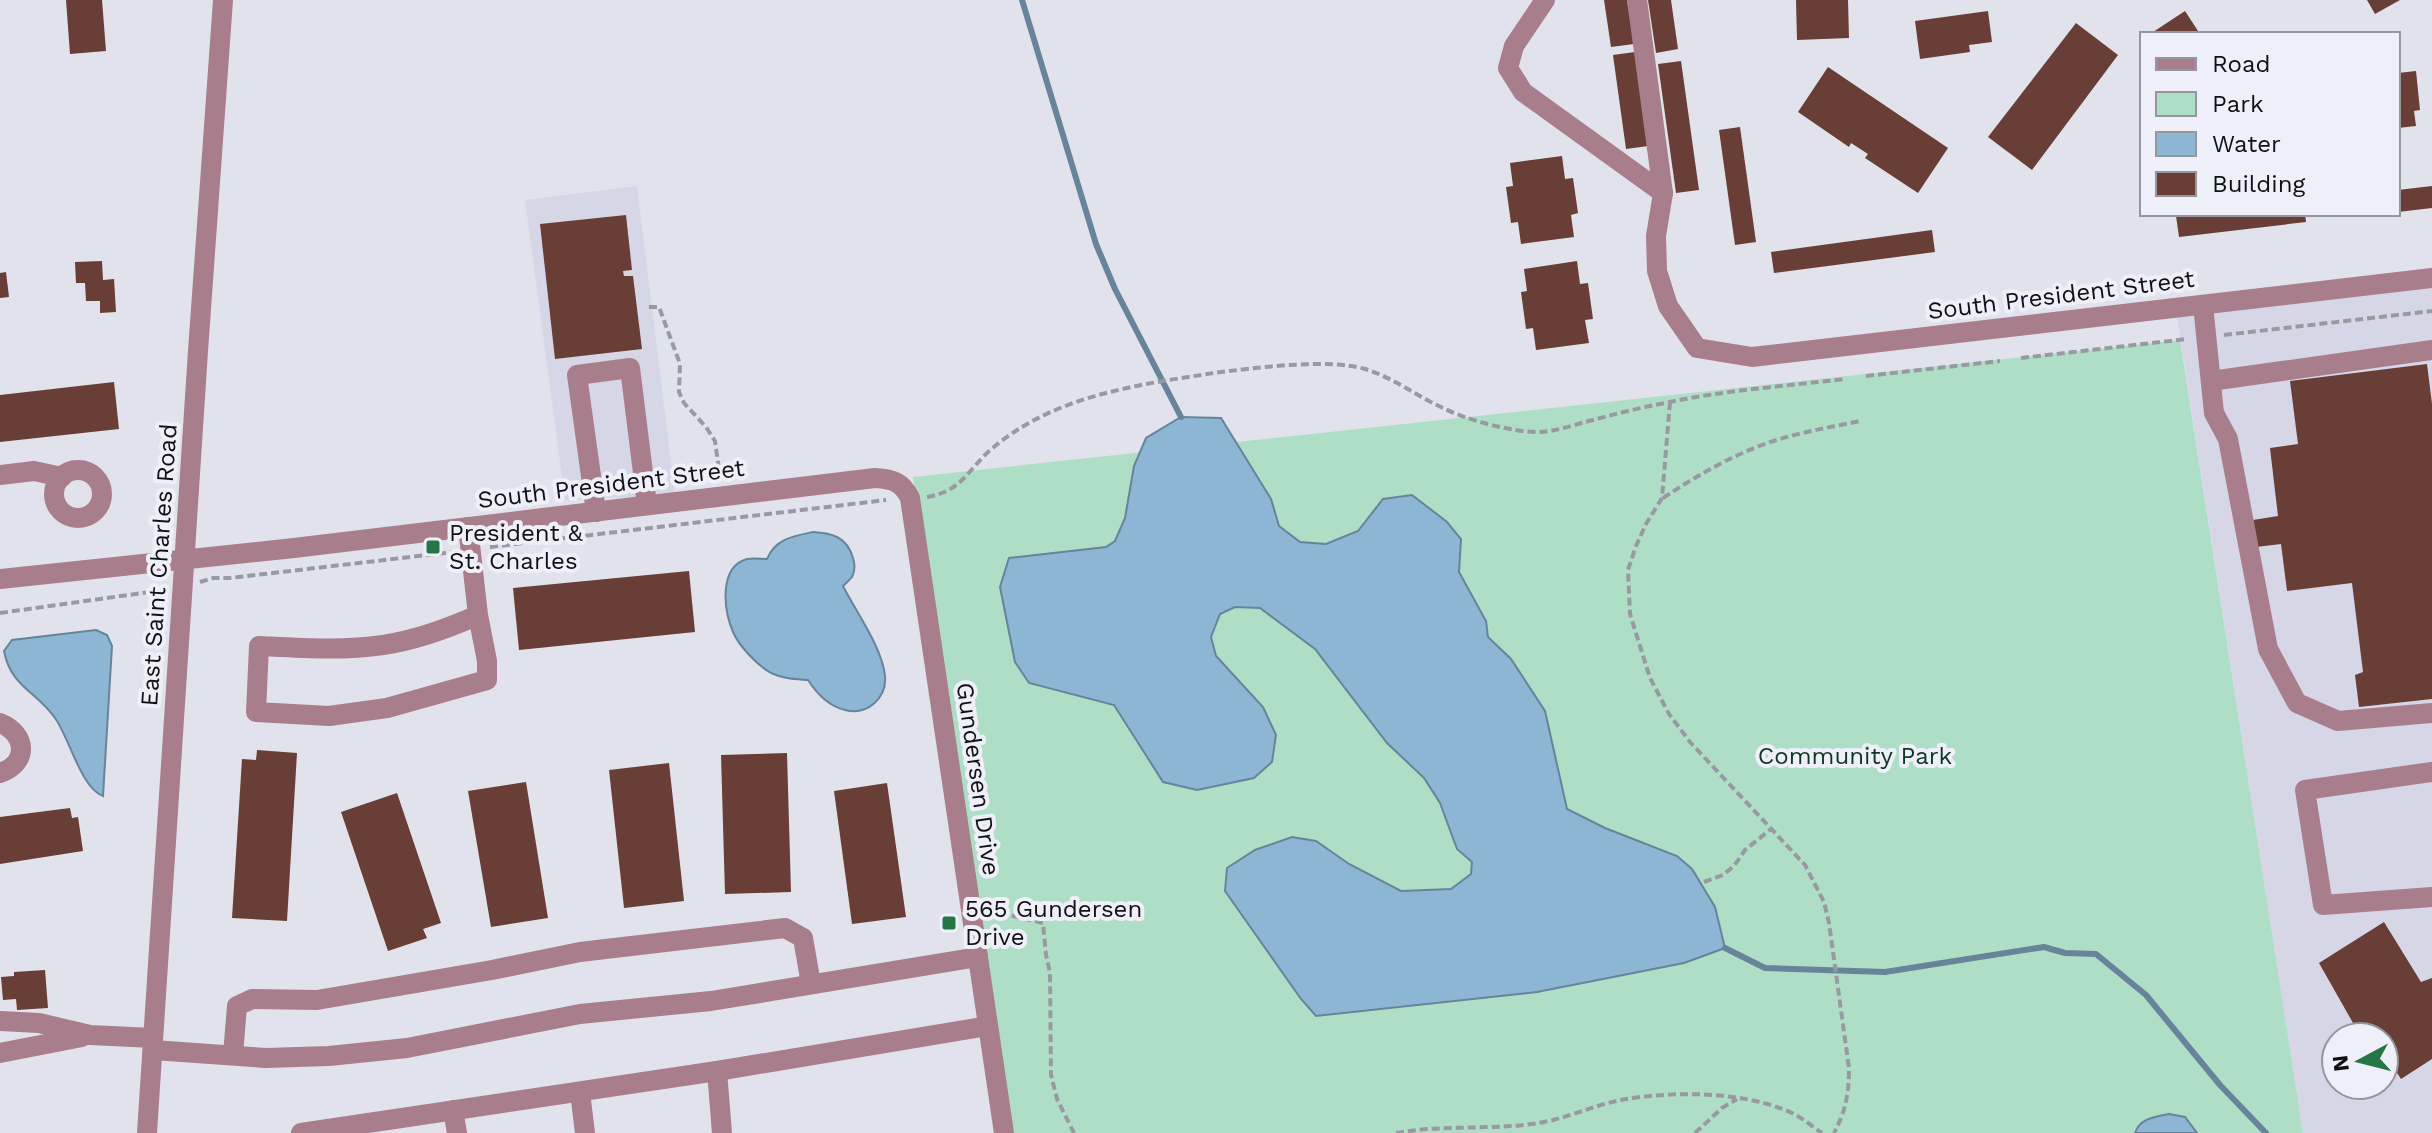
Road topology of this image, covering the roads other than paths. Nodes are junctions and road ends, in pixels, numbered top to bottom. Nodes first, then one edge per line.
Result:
1 (223, 0) edge
2 (1545, 0) edge
3 (1637, 0) edge
4 (1663, 193) junction
5 (2432, 278) edge
6 (2203, 305) junction
7 (2432, 350) edge
8 (2211, 381) junction
9 (0, 475) edge
10 (62, 477) dead end
11 (894, 491) joint
12 (647, 505) junction
13 (596, 512) junction
14 (468, 527) junction
15 (186, 559) junction
16 (0, 579) edge
17 (478, 615) junction
18 (2432, 713) edge
19 (0, 723) edge
20 (2432, 772) edge
21 (0, 773) edge
22 (2432, 897) edge
23 (978, 957) junction
24 (811, 984) junction
25 (0, 1021) edge
26 (988, 1026) junction
27 (90, 1035) junction
28 (153, 1044) junction
29 (0, 1053) edge
30 (233, 1055) junction
31 (717, 1071) junction
32 (580, 1092) junction
33 (453, 1110) junction
34 (147, 1133) edge
35 (301, 1133) edge
36 (457, 1133) edge
37 (585, 1133) edge
38 (722, 1133) edge
39 (1004, 1133) edge

1 - 15 street, East Saint Charles Road
2 - 4 street
3 - 4 street
4 - 6 street, South President Street
5 - 6 street, South President Street
6 - 8 street
7 - 8 street
8 - 18 street
9 - 10 street
11 - 12 street, South President Street
11 - 23 street, Gundersen Drive
12 - 13 street, South President Street
12 - 13 street
13 - 14 street, South President Street
14 - 15 street, South President Street
14 - 17 street
15 - 16 street, South President Street
15 - 28 street, East Saint Charles Road
17 - 17 street
19 - 21 street
20 - 22 street
23 - 24 street
23 - 26 street, Gundersen Drive
24 - 30 street
24 - 30 street
25 - 27 street
26 - 31 street
26 - 39 street, Gundersen Drive
27 - 28 street
27 - 29 street
28 - 30 street
28 - 34 street, East Saint Charles Road
31 - 32 street
31 - 38 street
32 - 33 street
32 - 37 street
33 - 35 street
33 - 36 street

